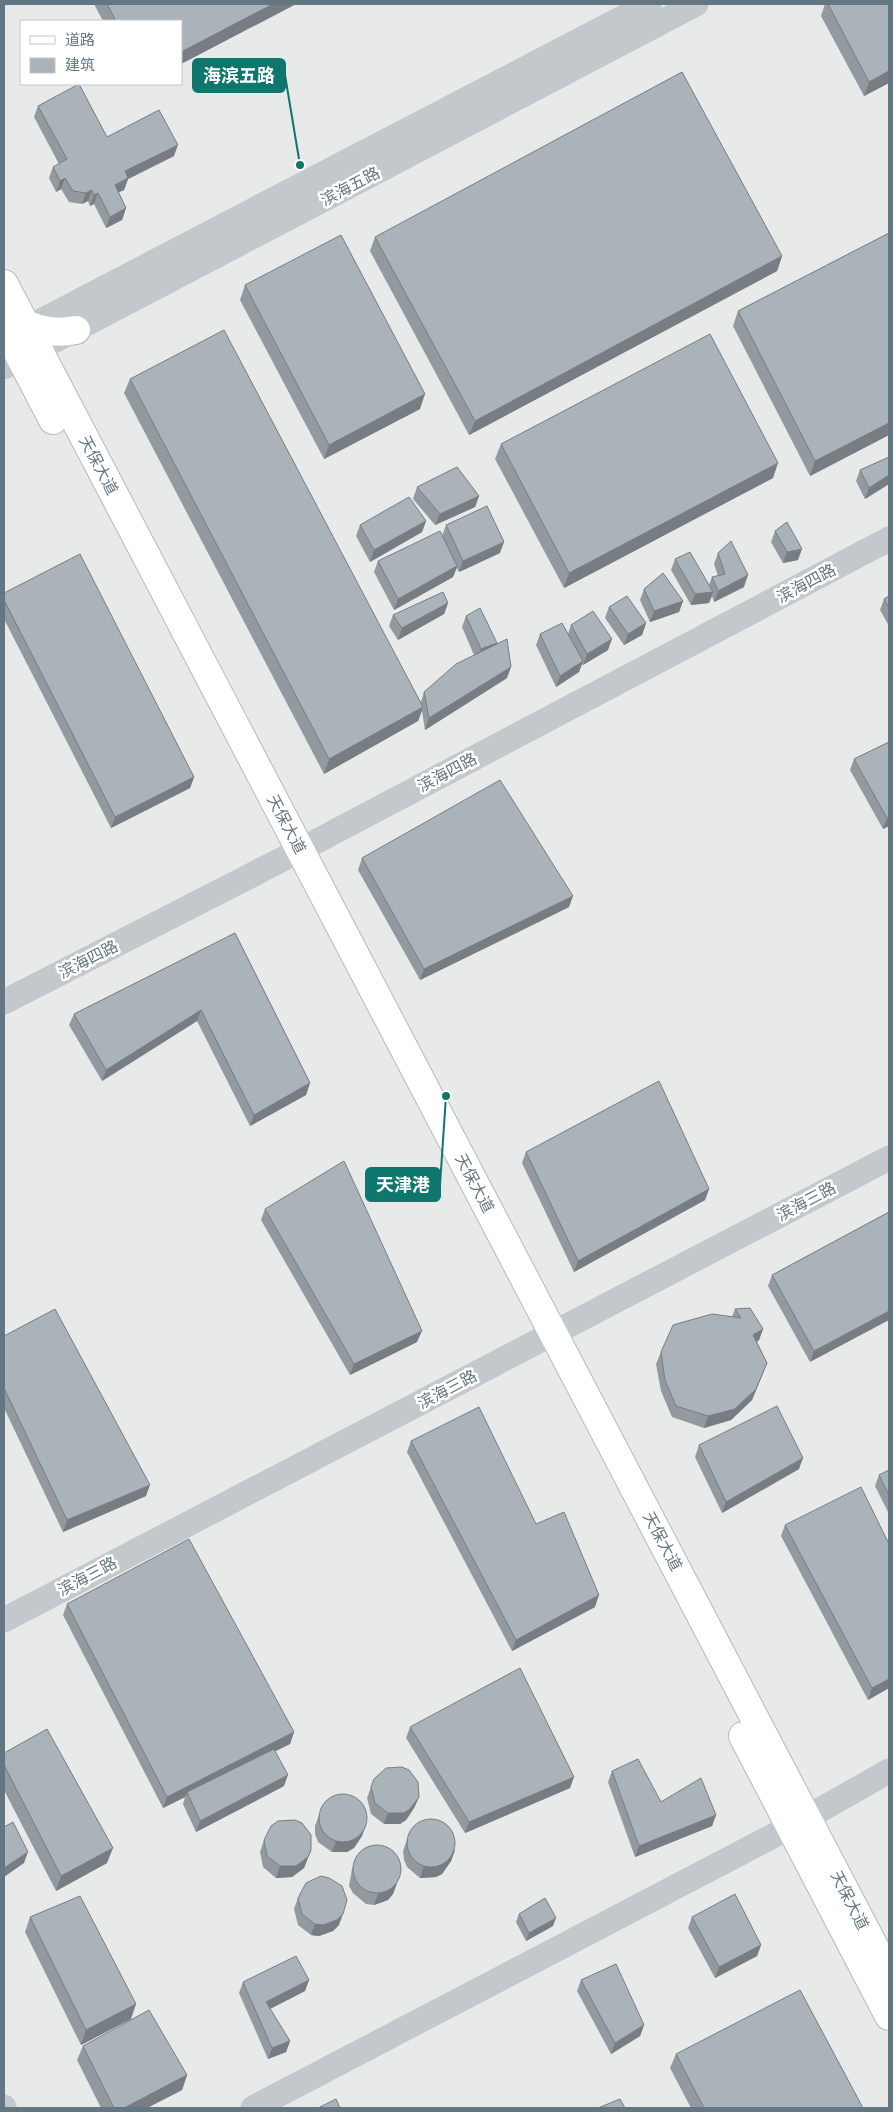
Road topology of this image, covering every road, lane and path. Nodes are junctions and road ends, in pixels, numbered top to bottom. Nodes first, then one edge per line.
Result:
1 (649, 4) edge
2 (696, 4) edge
3 (71, 319) junction
4 (15, 329) edge
5 (889, 539) edge
6 (292, 854) junction
7 (4, 1002) edge
8 (889, 1158) edge
9 (546, 1337) junction
10 (4, 1620) edge
11 (889, 1771) edge
12 (798, 1822) junction
13 (889, 1975) edge
14 (889, 2016) edge
15 (253, 2108) edge

1 - 3 street, 滨海五路
2 - 3 street, 滨海五路
3 - 4 main road
3 - 4 street
4 - 6 main road, 天保大道
5 - 6 street, 滨海四路
6 - 7 street, 滨海四路
6 - 9 main road, 天保大道
8 - 9 street, 滨海三路
9 - 10 street, 滨海三路
9 - 12 main road, 天保大道
11 - 12 street
12 - 13 main road, 天保大道
12 - 14 main road, 天保大道
12 - 15 street

